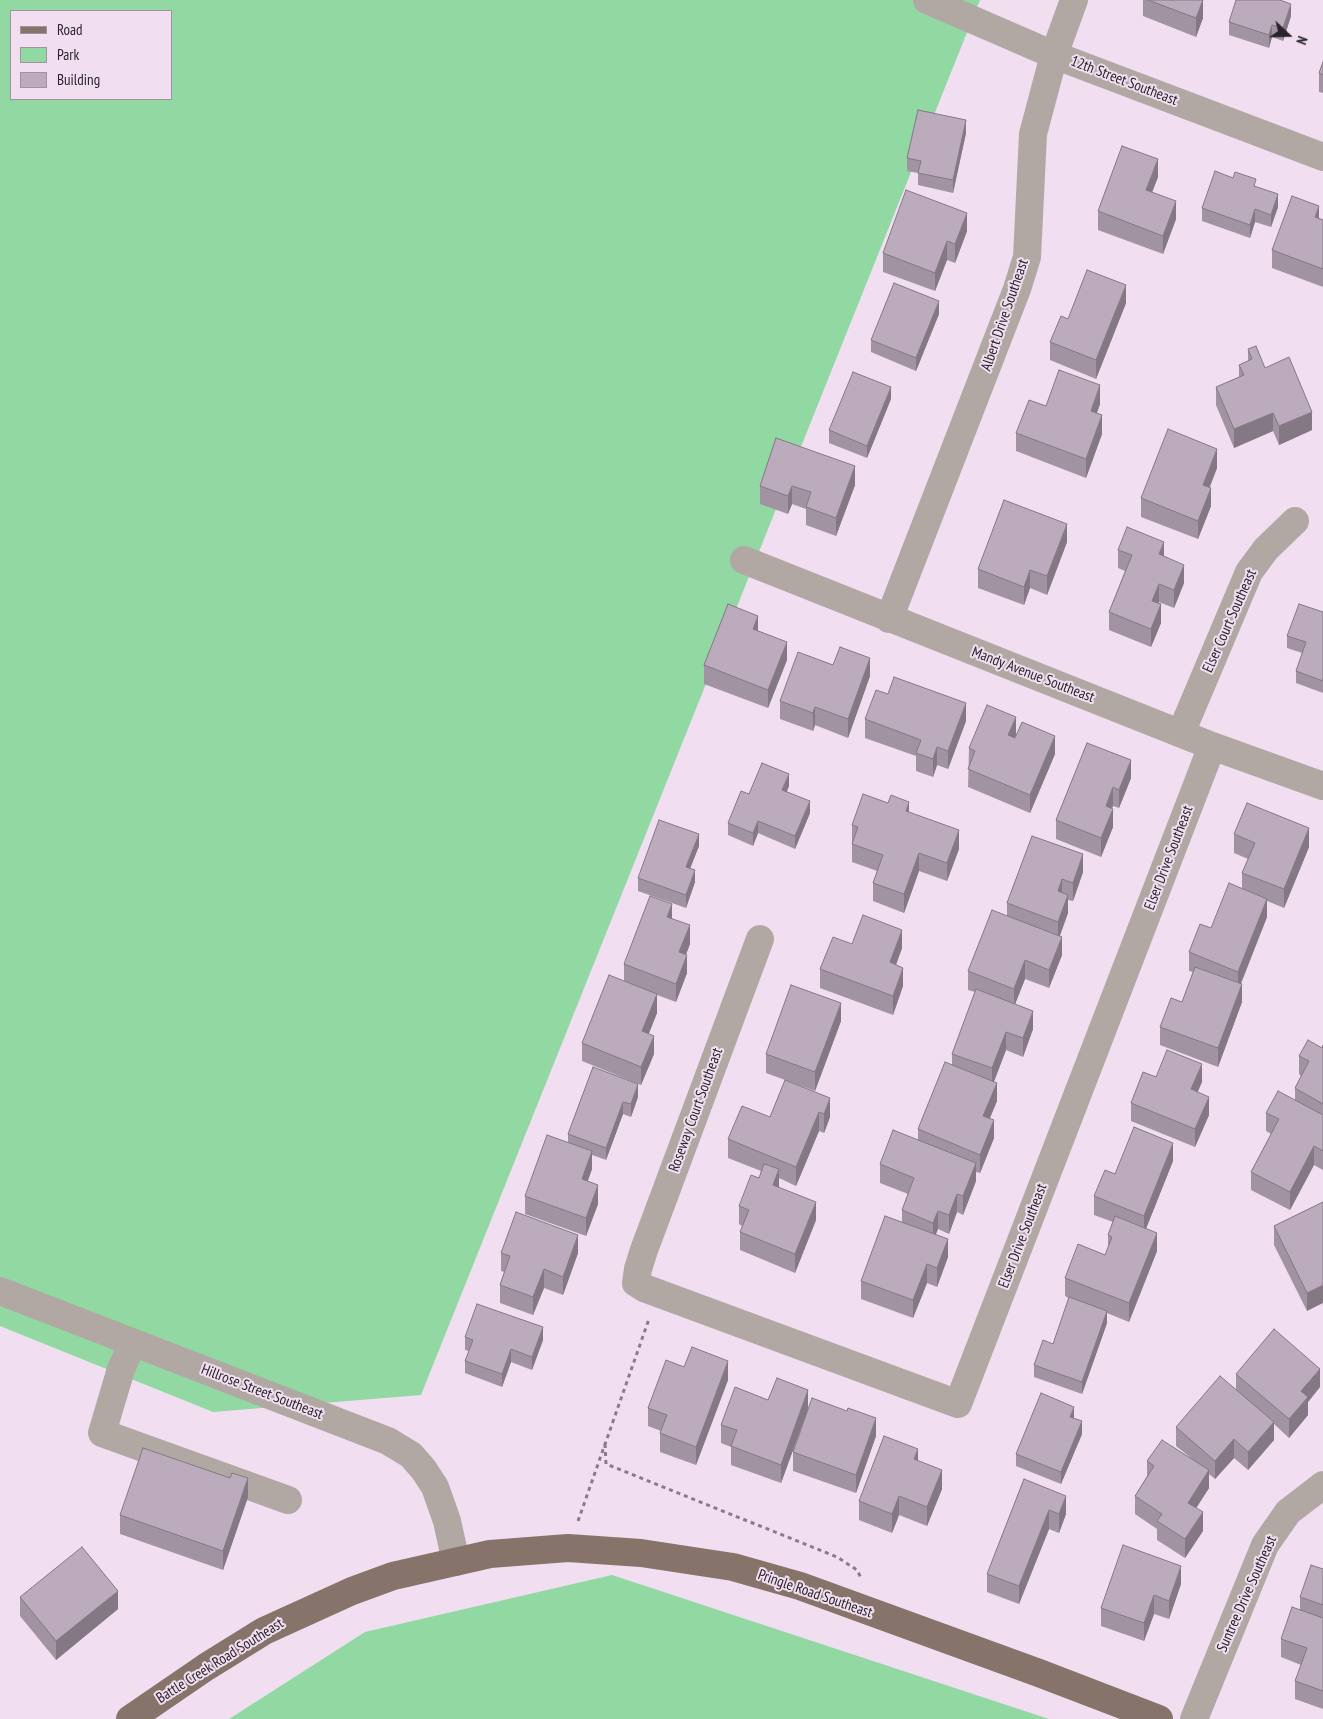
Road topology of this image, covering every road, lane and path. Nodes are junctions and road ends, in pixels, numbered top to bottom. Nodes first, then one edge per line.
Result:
1 (927, 0) edge
2 (1074, 0) edge
3 (1054, 55) junction
4 (1323, 157) edge
5 (1295, 521) dead end
6 (744, 560) dead end
7 (889, 619) junction
8 (1181, 733) junction
9 (1212, 746) junction
10 (1323, 786) edge
11 (760, 939) dead end
12 (647, 1288) junction
13 (0, 1291) edge
14 (133, 1343) junction
15 (605, 1444) junction
16 (1323, 1485) edge
17 (288, 1500) dead end
18 (568, 1548) junction
19 (456, 1562) junction
20 (862, 1578) dead end
21 (130, 1719) edge
22 (1159, 1719) edge
23 (1194, 1719) edge

1 - 3 street, 12th Street Southeast
2 - 3 street, Albert Drive Southeast
3 - 4 street, 12th Street Southeast
3 - 7 street, Albert Drive Southeast
5 - 8 street, Elser Court Southeast
6 - 7 street, Mandy Avenue Southeast
7 - 8 street, Mandy Avenue Southeast
8 - 9 street, Mandy Avenue Southeast
9 - 10 street, Mandy Avenue Southeast
9 - 12 street, Elser Drive Southeast
11 - 12 street, Roseway Court Southeast
12 - 15 path
13 - 14 street, Hillrose Street Southeast
14 - 17 street
14 - 19 street, Hillrose Street Southeast
15 - 18 path
15 - 20 path
16 - 23 street, Suntree Drive Southeast
18 - 19 main road, Pringle Road Southeast
18 - 22 main road, Pringle Road Southeast
19 - 21 main road, Battle Creek Road Southeast

